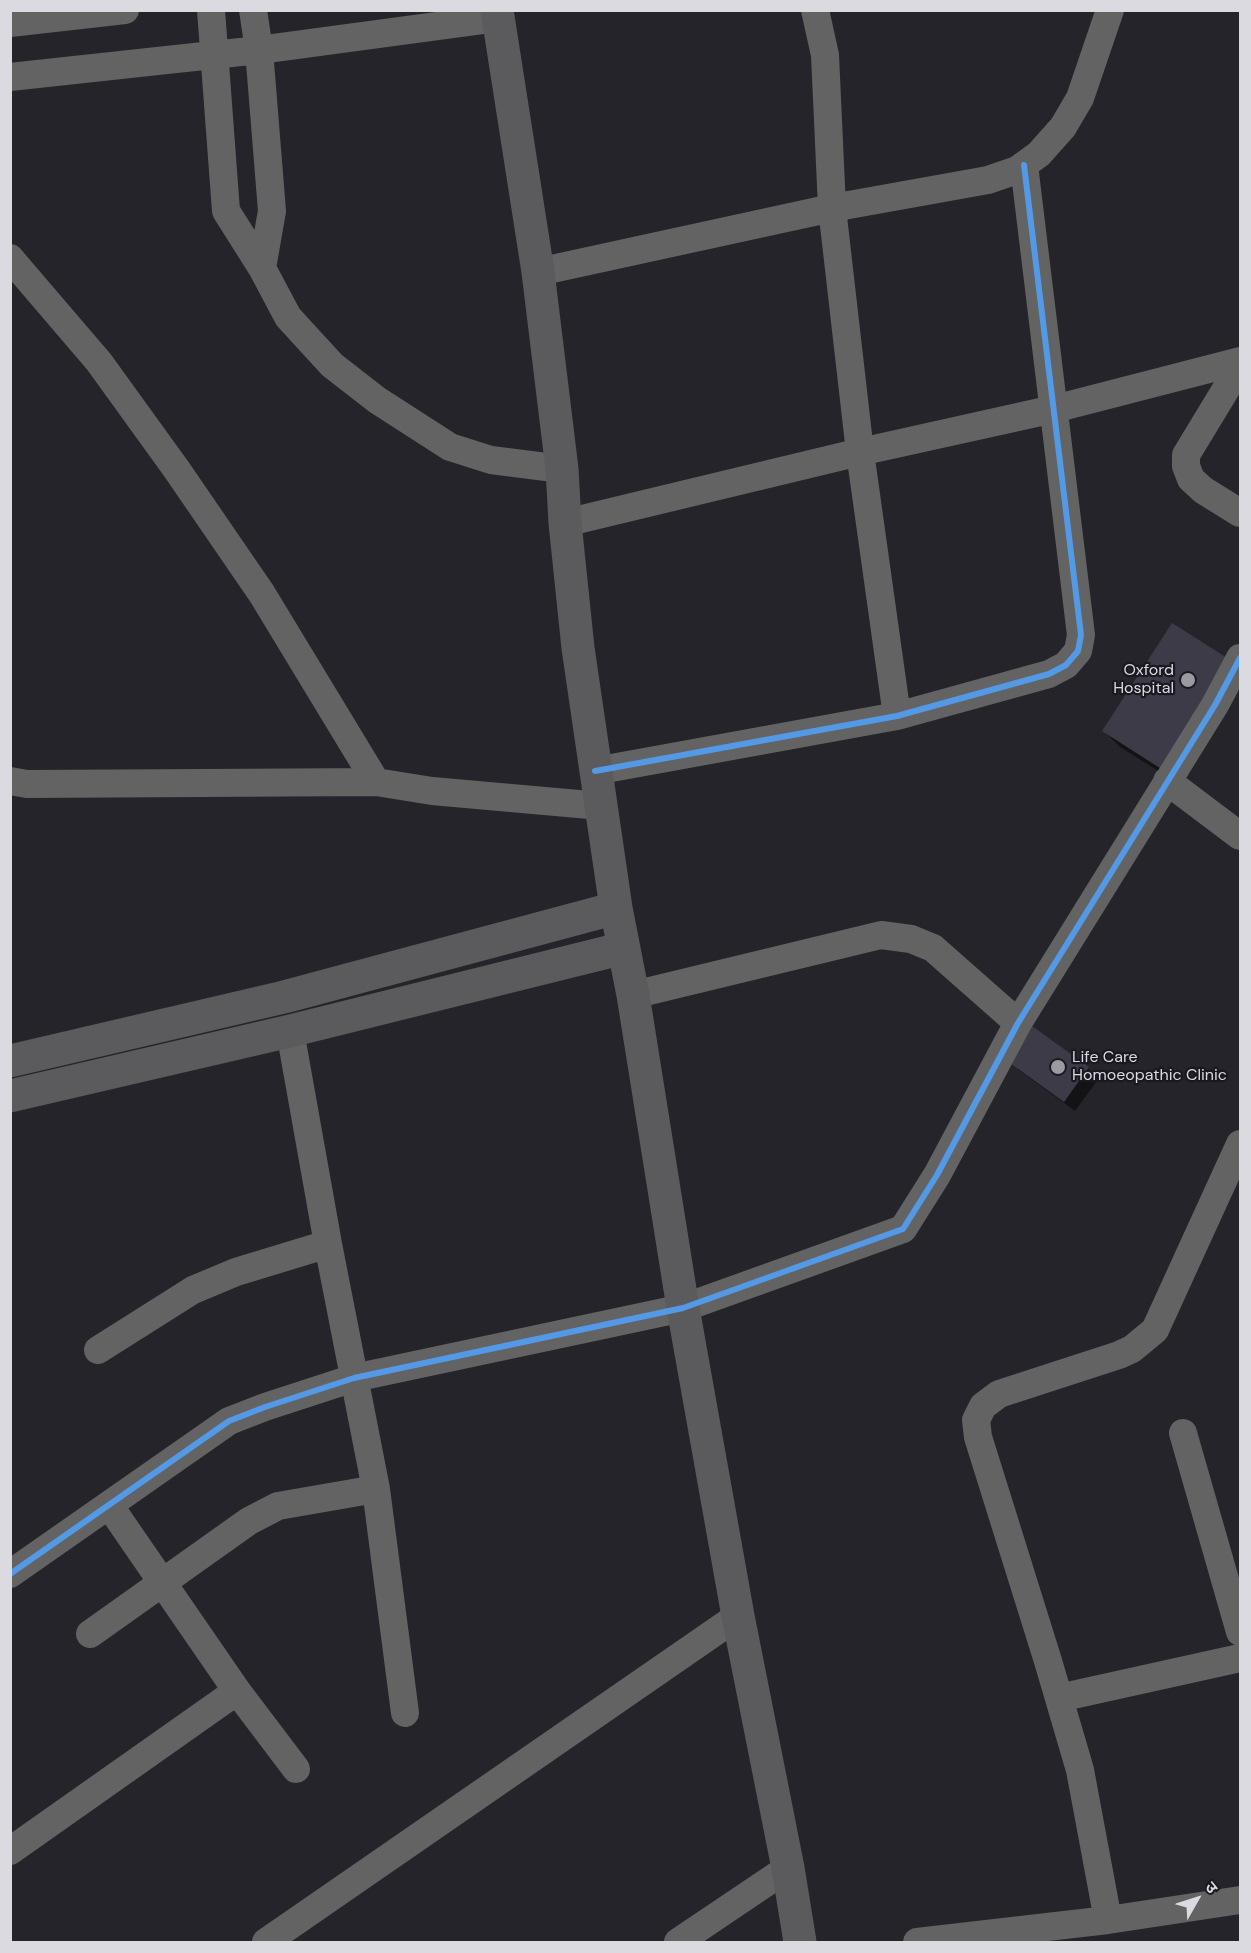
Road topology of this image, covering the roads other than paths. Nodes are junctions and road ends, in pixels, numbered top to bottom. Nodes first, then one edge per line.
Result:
1 (124, 10) edge
2 (211, 10) edge
3 (253, 10) edge
4 (815, 10) edge
5 (1110, 10) edge
6 (497, 14) edge
7 (10, 23) edge
8 (259, 50) junction
9 (215, 55) junction
10 (10, 77) edge
11 (1024, 165) junction
12 (832, 208) junction
13 (10, 258) edge
14 (262, 268) junction
15 (538, 272) junction
16 (1240, 361) edge
17 (1240, 366) edge
18 (1054, 409) junction
19 (860, 452) junction
20 (562, 470) junction
21 (1240, 513) edge
22 (565, 523) junction
23 (1240, 658) edge
24 (897, 716) junction
25 (595, 771) junction
26 (10, 781) edge
27 (1167, 781) junction
28 (376, 782) junction
29 (601, 806) junction
30 (1240, 836) edge
31 (616, 908) junction
32 (624, 948) junction
33 (633, 994) junction
34 (1018, 1023) junction
35 (290, 1031) junction
36 (10, 1061) edge
37 (10, 1096) edge
38 (1240, 1144) edge
39 (328, 1244) junction
40 (683, 1308) junction
41 (98, 1350) dead end
42 (354, 1378) junction
43 (1183, 1433) dead end
44 (376, 1489) junction
45 (109, 1505) junction
46 (1229, 1549) edge
47 (10, 1574) edge
48 (161, 1582) junction
49 (738, 1616) junction
50 (1240, 1632) edge
51 (90, 1634) dead end
52 (1240, 1658) edge
53 (237, 1691) junction
54 (1059, 1698) junction
55 (405, 1713) dead end
56 (296, 1769) dead end
57 (10, 1851) edge
58 (788, 1868) junction
59 (1240, 1900) edge
60 (1108, 1920) junction
61 (1022, 1936) edge
62 (266, 1942) edge
63 (678, 1942) edge
64 (800, 1942) edge
65 (917, 1942) edge

1 - 7 street
2 - 9 street
3 - 8 street
4 - 12 street
5 - 11 street
6 - 8 street
6 - 15 main road
8 - 9 street
8 - 14 street
9 - 10 street
9 - 14 street
11 - 12 street
11 - 18 street
12 - 15 street
12 - 19 street
13 - 28 street
14 - 20 street
15 - 20 main road
16 - 18 street
17 - 21 street
18 - 19 street
18 - 24 street
19 - 22 street
19 - 24 street
20 - 22 main road
22 - 25 main road
23 - 27 street
24 - 25 street
25 - 29 main road
26 - 28 street
27 - 30 street
27 - 34 street
28 - 29 street
29 - 31 main road
31 - 32 main road
31 - 36 main road
32 - 33 main road
32 - 35 main road
33 - 34 street
33 - 40 main road
34 - 40 street
35 - 37 main road
35 - 39 street
38 - 54 street
39 - 41 street
39 - 42 street
40 - 42 street
40 - 49 main road
42 - 44 street
42 - 45 street
43 - 46 street
44 - 48 street
44 - 55 street
45 - 47 street
45 - 48 street
46 - 50 street
48 - 51 street
48 - 53 street
49 - 58 main road
49 - 62 street
52 - 54 street
53 - 56 street
53 - 57 street
54 - 60 street
58 - 63 street
58 - 64 main road
59 - 60 street
60 - 61 street
61 - 65 street

